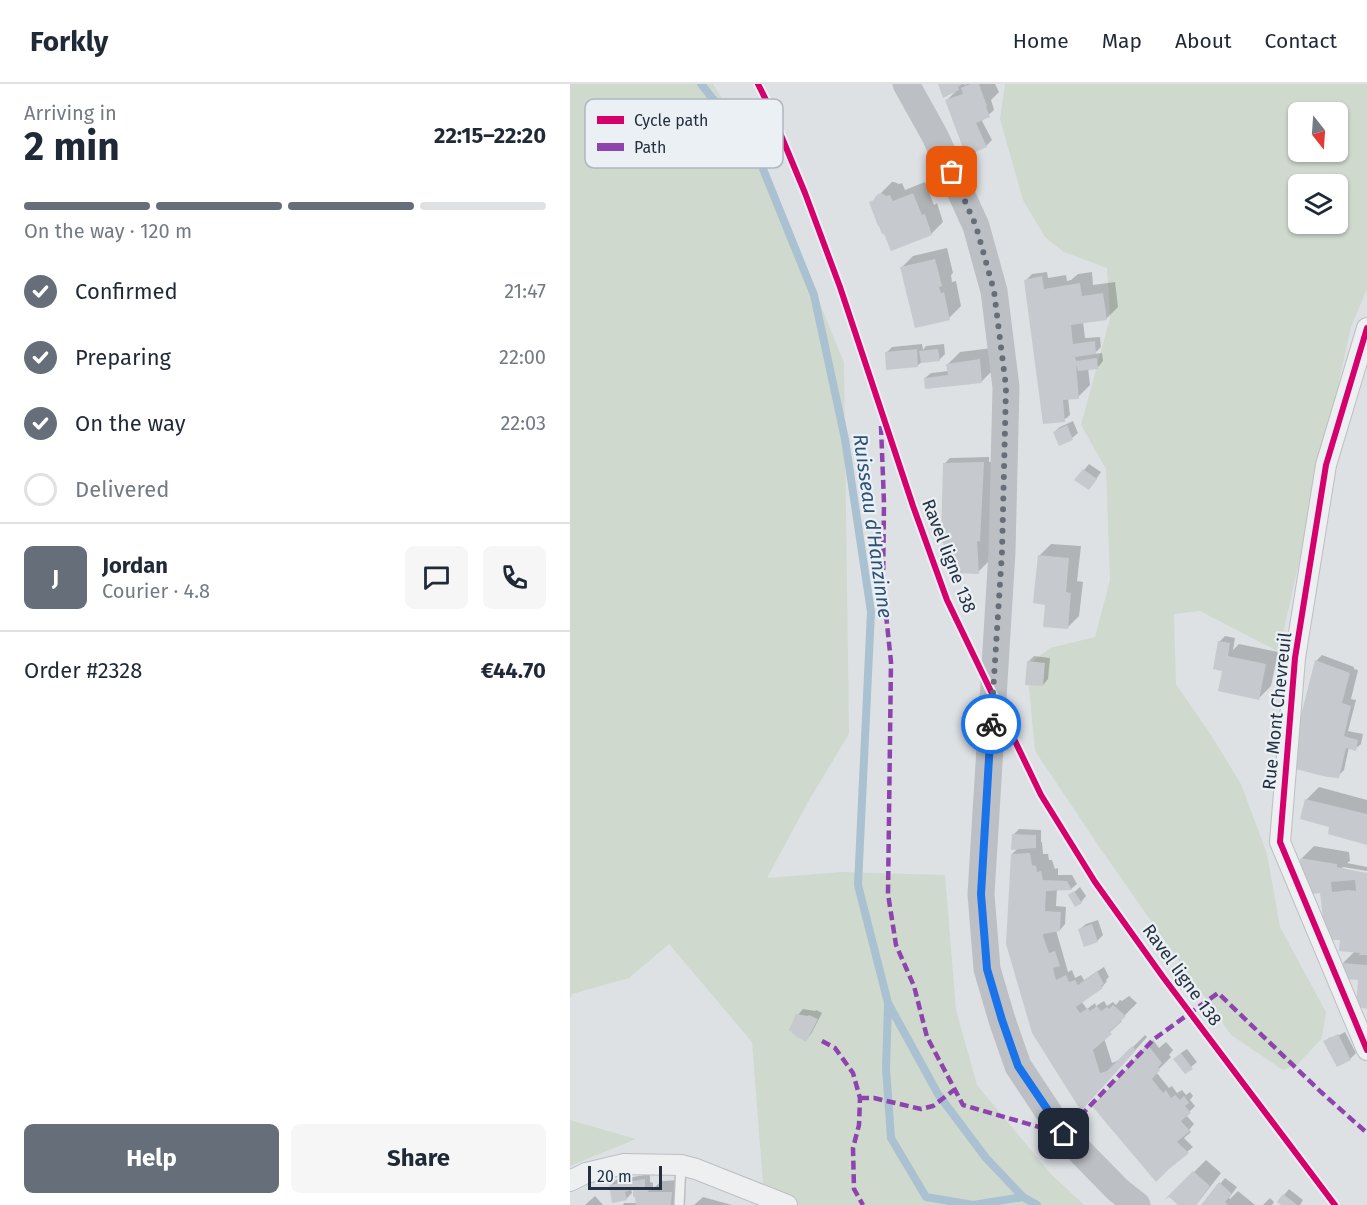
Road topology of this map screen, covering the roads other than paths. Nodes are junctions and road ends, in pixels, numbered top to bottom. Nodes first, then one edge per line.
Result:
1 (906, 84) edge
2 (1367, 328) edge
3 (1367, 1050) edge
4 (681, 1165) junction
5 (570, 1181) edge
6 (679, 1205) edge
7 (787, 1205) edge
8 (1137, 1205) edge

1 - 8 main road
2 - 3 street, Rue Mont Chevreuil
4 - 5 street
4 - 6 lane
4 - 7 street

